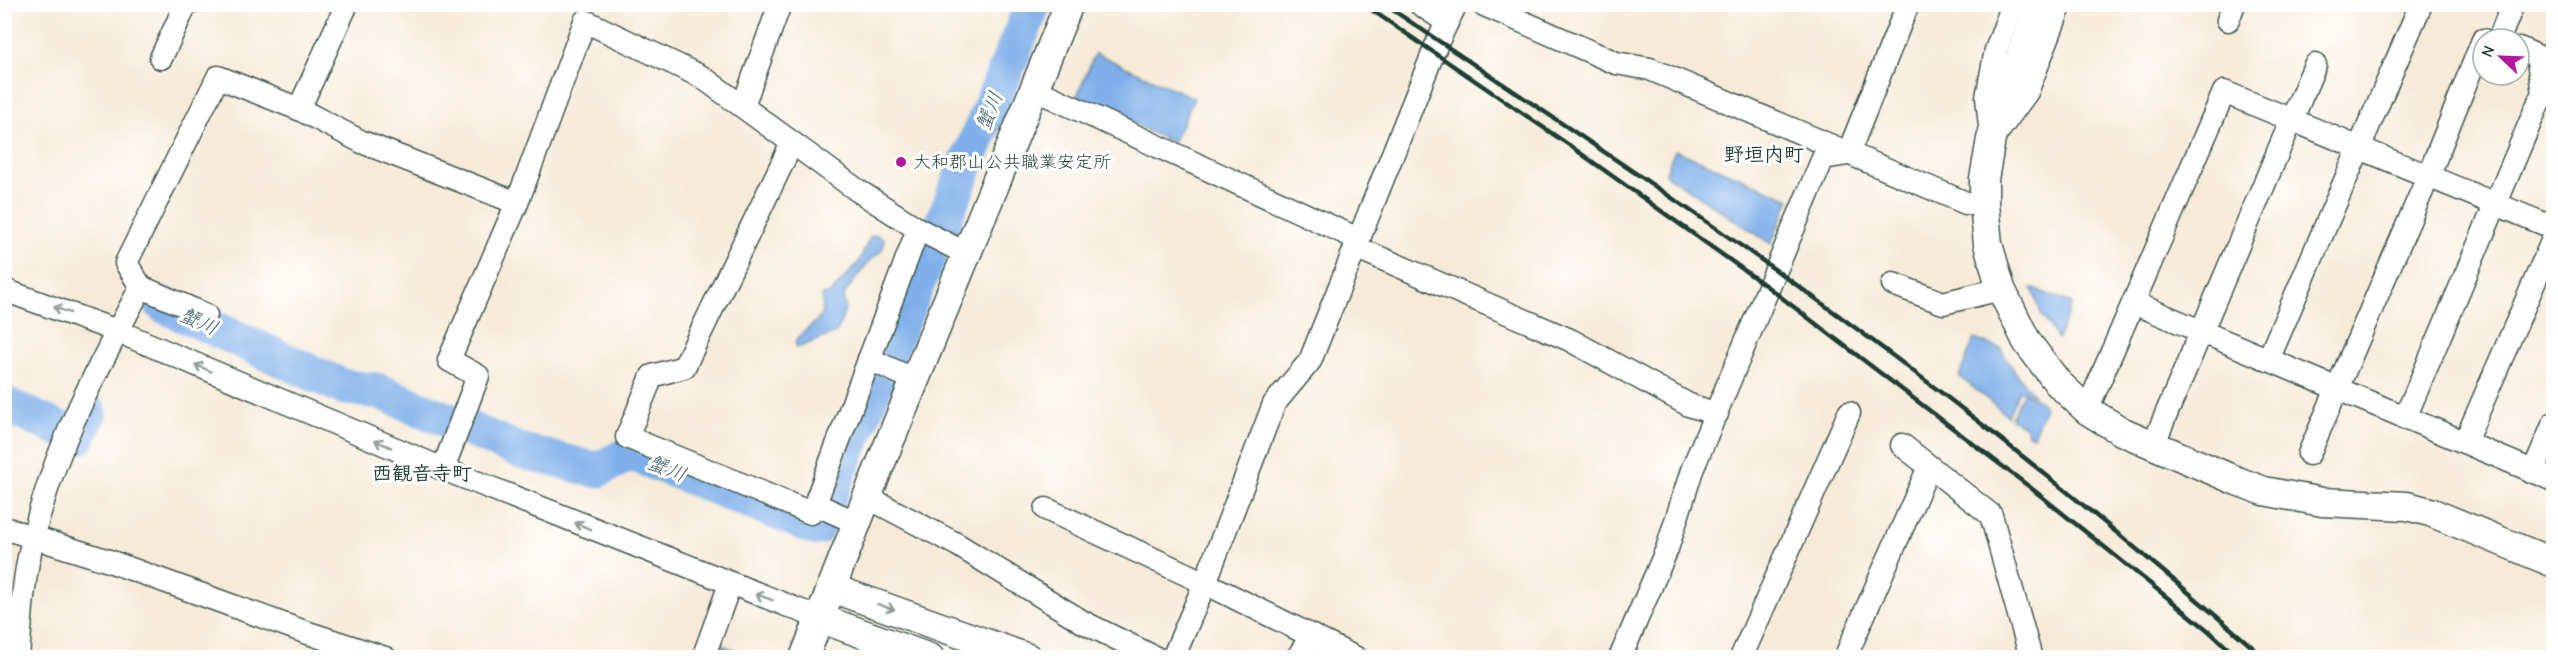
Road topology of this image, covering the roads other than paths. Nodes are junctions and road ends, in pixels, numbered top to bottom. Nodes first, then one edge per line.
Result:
1 (186, 4) edge
2 (347, 4) edge
3 (780, 4) edge
4 (1069, 4) edge
5 (1420, 4) edge
6 (1482, 4) edge
7 (1908, 4) edge
8 (2013, 4) edge
9 (2039, 4) edge
10 (2061, 4) edge
11 (2421, 4) edge
12 (2513, 4) edge
13 (1451, 13) edge
14 (593, 14) edge
15 (2504, 27) edge
16 (2531, 53) edge
17 (161, 58) dead end
18 (2315, 65) dead end
19 (2471, 69) edge
20 (1034, 89) junction
21 (2548, 94) edge
22 (743, 106) junction
23 (298, 109) junction
24 (2291, 120) junction
25 (1991, 139) junction
26 (792, 143) junction
27 (2360, 148) junction
28 (1848, 154) junction
29 (2428, 177) junction
30 (517, 203) junction
31 (1984, 204) junction
32 (2495, 204) junction
33 (2553, 228) edge
34 (918, 229) junction
35 (2553, 237) edge
36 (1357, 243) junction
37 (967, 254) junction
38 (1893, 284) dead end
39 (141, 287) junction
40 (2001, 289) junction
41 (4, 290) edge
42 (2134, 303) junction
43 (206, 315) dead end
44 (117, 332) junction
45 (2201, 332) junction
46 (869, 359) junction
47 (2268, 360) junction
48 (915, 380) junction
49 (2337, 390) junction
50 (2087, 410) junction
51 (1849, 413) dead end
52 (1717, 414) junction
53 (2405, 418) junction
54 (2553, 423) edge
55 (2465, 442) junction
56 (1902, 445) dead end
57 (2154, 445) junction
58 (2309, 453) dead end
59 (1929, 467) junction
60 (442, 469) junction
61 (2543, 476) edge
62 (815, 504) junction
63 (1046, 509) dead end
64 (862, 510) junction
65 (4, 528) edge
66 (33, 538) junction
67 (2553, 563) edge
68 (1205, 583) junction
69 (730, 584) junction
70 (831, 588) junction
71 (819, 618) junction
72 (1312, 636) junction
73 (19, 650) edge
74 (385, 657) edge
75 (703, 657) edge
76 (804, 657) edge
77 (930, 657) edge
78 (1028, 657) edge
79 (1156, 657) edge
80 (1173, 657) edge
81 (1297, 657) edge
82 (1356, 657) edge
83 (1620, 657) edge
84 (1741, 657) edge
85 (1845, 657) edge
86 (2031, 657) edge

1 - 17 street
2 - 23 street
3 - 22 street
4 - 20 street
5 - 13 street
6 - 28 street
7 - 28 street
8 - 25 street
9 - 25 street
10 - 25 street
11 - 27 street
12 - 15 street
13 - 36 street
14 - 22 street
14 - 30 street
16 - 21 street
18 - 24 street
19 - 29 street
20 - 36 street
20 - 37 street
21 - 32 street
22 - 26 street
23 - 30 street
23 - 39 street
24 - 27 street
24 - 42 street
24 - 45 street
25 - 31 street
26 - 34 street
26 - 62 street
27 - 29 street
27 - 47 street
28 - 31 street
28 - 52 street
29 - 32 street
29 - 49 street
30 - 60 street
31 - 40 street
32 - 33 street
32 - 53 street
34 - 37 street
34 - 46 street
35 - 55 street
36 - 52 street
36 - 68 street
37 - 48 street
38 - 40 street
39 - 43 street
39 - 44 street
40 - 50 street
44 -> 41 street
42 - 45 street
42 - 50 street
60 -> 44 street
44 - 66 street
45 - 47 street
45 - 57 street
46 - 48 street
46 - 62 street
47 - 49 street
48 - 64 street
49 - 53 street
49 - 58 street
50 - 57 street
51 - 84 street
52 - 83 street
53 - 55 street
54 - 61 street
55 - 61 street
56 - 59 street
57 - 67 street
59 - 85 street
59 - 86 street
69 -> 60 street
62 - 64 street
63 - 68 street
64 - 70 street
64 - 79 street
65 - 66 street
66 - 73 street
66 - 74 street
68 - 72 street
68 - 80 street
71 -> 69 street
69 - 75 street
70 - 71 street
70 -> 78 street
71 - 76 street
71 - 77 street
72 - 81 street
72 - 82 street

